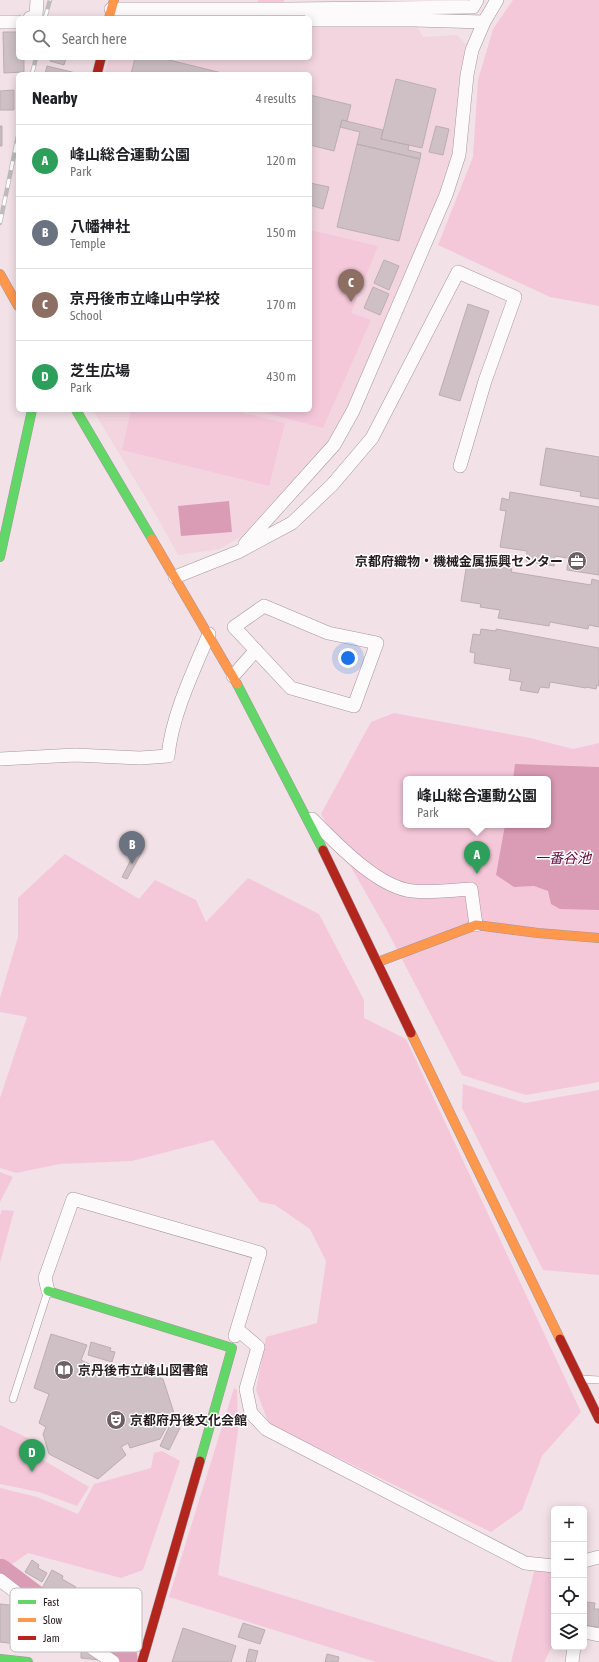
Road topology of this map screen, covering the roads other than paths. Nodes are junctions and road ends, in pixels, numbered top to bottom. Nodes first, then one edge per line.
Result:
1 (37, 0) edge
2 (477, 0) edge
3 (497, 0) edge
4 (289, 5) edge
5 (111, 9) edge
6 (36, 16) edge
7 (312, 20) edge
8 (0, 22) edge
9 (16, 22) edge
10 (484, 22) junction
11 (100, 60) edge
12 (98, 72) edge
13 (0, 274) edge
14 (16, 302) edge
15 (32, 412) edge
16 (77, 412) edge
17 (460, 466) dead end
18 (238, 552) junction
19 (0, 557) edge
20 (175, 577) junction
21 (209, 634) junction
22 (256, 650) junction
23 (233, 676) junction
24 (0, 759) edge
25 (304, 812) junction
26 (476, 925) junction
27 (599, 938) edge
28 (378, 962) junction
29 (48, 1291) junction
30 (237, 1329) junction
31 (232, 1348) junction
32 (581, 1380) junction
33 (599, 1380) edge
34 (13, 1399) dead end
35 (599, 1419) edge
36 (599, 1557) edge
37 (587, 1560) edge
38 (551, 1566) edge
39 (0, 1580) edge
40 (10, 1588) edge
41 (587, 1633) edge
42 (599, 1635) edge
43 (574, 1650) edge
44 (98, 1652) edge
45 (0, 1660) edge
46 (28, 1662) edge
47 (113, 1662) edge
48 (142, 1662) edge
49 (572, 1662) edge

1 - 6 street
2 - 4 street
3 - 10 street
4 - 5 street
7 - 10 street
8 - 9 street
10 - 18 street
11 - 12 street
13 - 14 street
15 - 19 street
16 - 20 street
17 - 18 street
18 - 20 street
20 - 21 street
21 - 23 street
21 - 24 street
22 - 22 street
22 - 23 street
23 - 25 street
25 - 26 street
25 - 28 street
26 - 27 street
26 - 28 street
28 - 32 street
29 - 30 street
29 - 31 street
29 - 34 lane
30 - 31 street
30 - 38 street
31 - 48 street
32 - 33 lane
32 - 35 street
36 - 37 street
39 - 40 street
41 - 42 street
43 - 49 street
44 - 47 street
45 - 46 street

